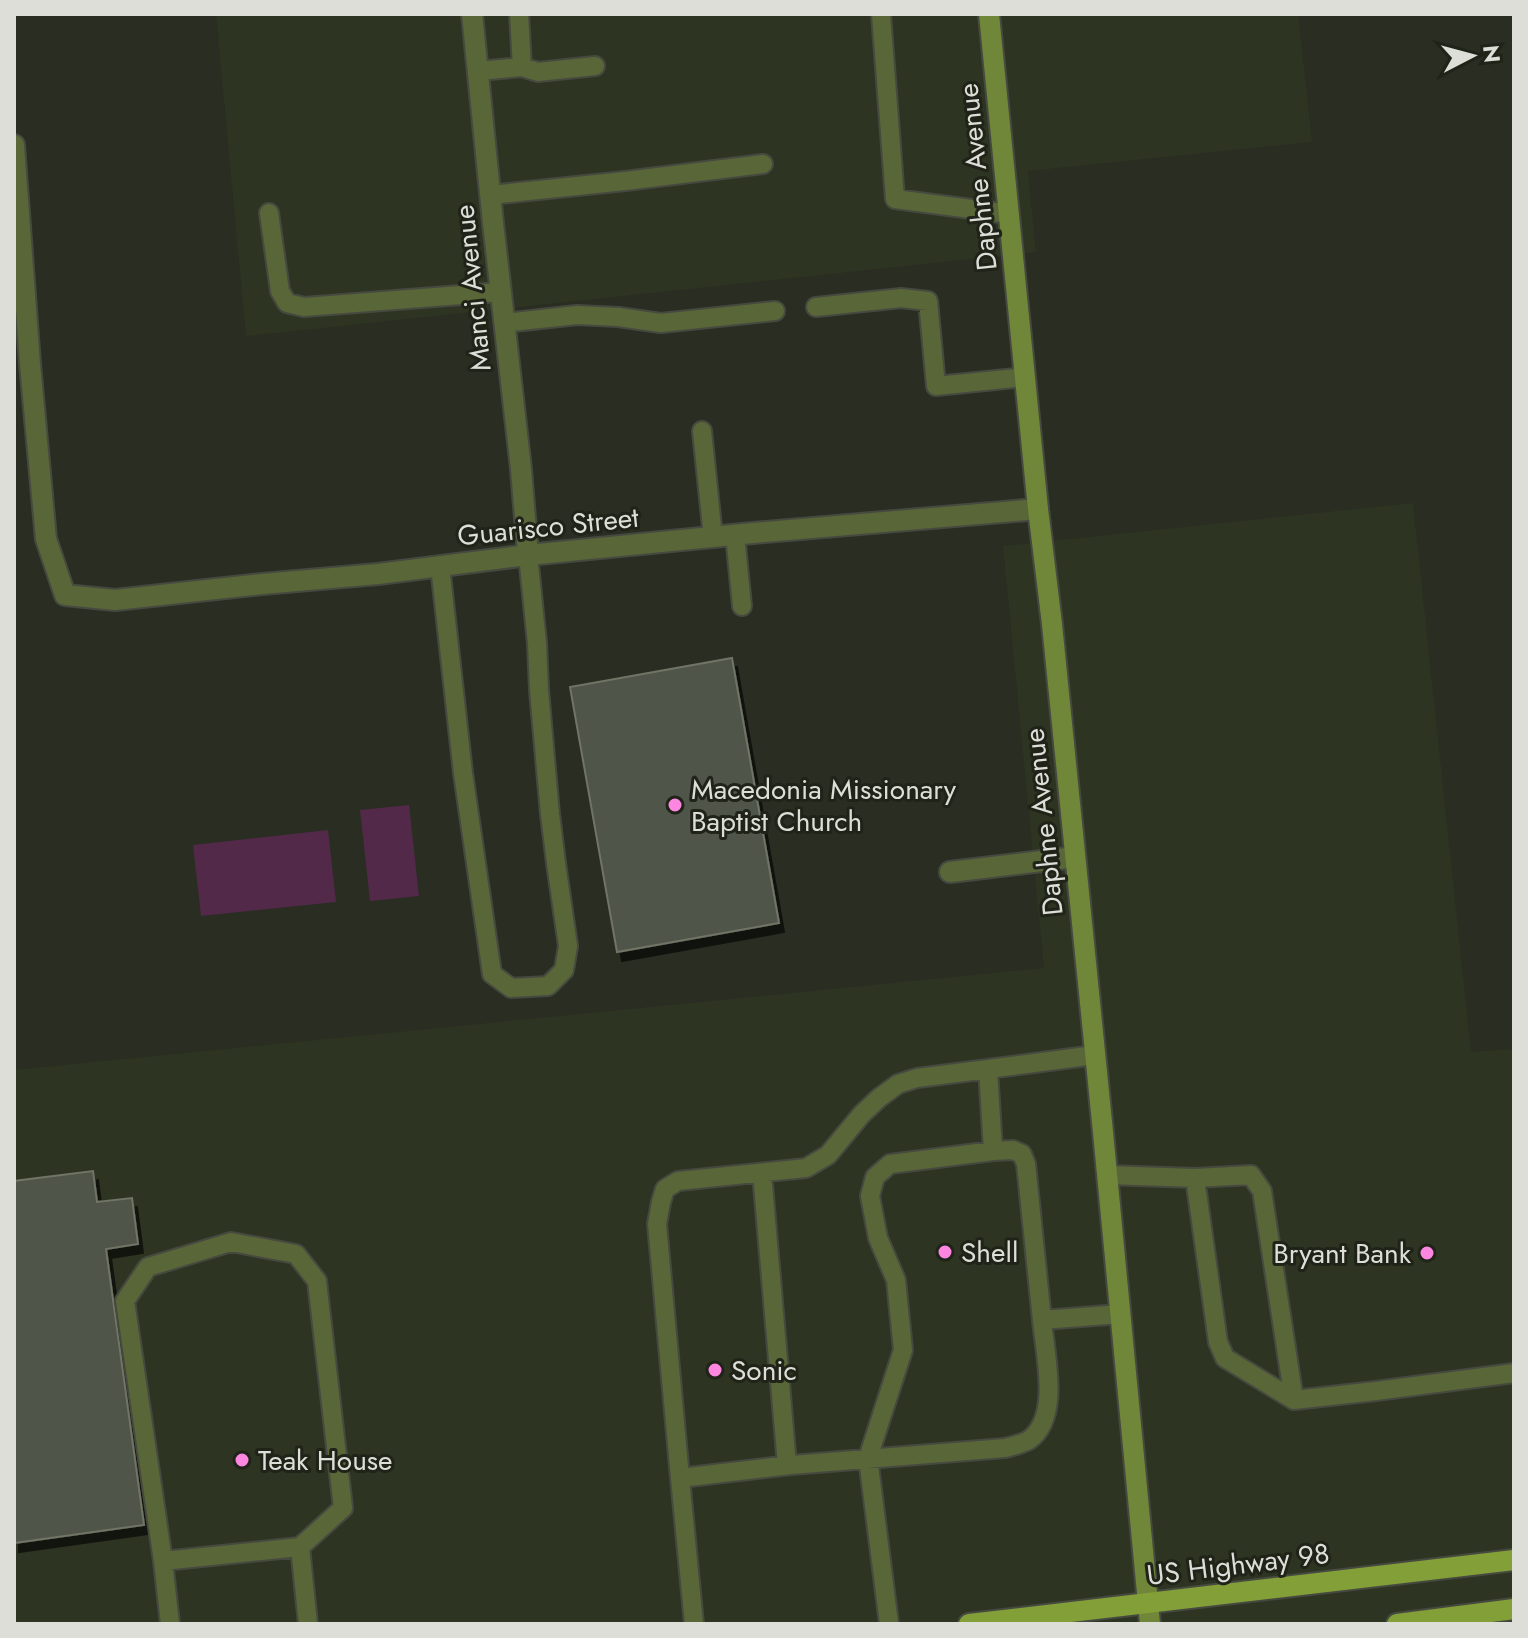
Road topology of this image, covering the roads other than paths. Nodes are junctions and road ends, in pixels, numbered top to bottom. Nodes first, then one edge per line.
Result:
1 (472, 14) edge
2 (519, 14) edge
3 (881, 14) edge
4 (989, 14) edge
5 (595, 66) dead end
6 (522, 67) junction
7 (478, 71) junction
8 (14, 145) edge
9 (763, 164) dead end
10 (490, 195) junction
11 (269, 213) dead end
12 (1009, 214) junction
13 (500, 292) junction
14 (816, 307) dead end
15 (775, 311) dead end
16 (504, 323) junction
17 (1025, 377) junction
18 (702, 431) dead end
19 (1038, 509) junction
20 (735, 535) junction
21 (713, 537) junction
22 (528, 555) junction
23 (440, 566) junction
24 (742, 606) dead end
25 (1075, 857) junction
26 (950, 872) dead end
27 (1095, 1055) junction
28 (988, 1069) junction
29 (993, 1151) junction
30 (762, 1173) junction
31 (1107, 1175) junction
32 (1195, 1178) junction
33 (1121, 1314) junction
34 (1042, 1320) junction
35 (1514, 1373) edge
36 (1294, 1400) junction
37 (868, 1458) junction
38 (787, 1465) junction
39 (680, 1478) junction
40 (300, 1547) junction
41 (1514, 1560) edge
42 (163, 1561) junction
43 (1514, 1609) edge
44 (1149, 1614) edge
45 (170, 1624) edge
46 (308, 1624) edge
47 (694, 1624) edge
48 (889, 1624) edge
49 (969, 1624) edge
50 (1102, 1624) edge
51 (1397, 1624) edge

1 - 7 street, Manci Avenue
2 - 6 lane
3 - 12 lane
4 - 12 street, Daphne Avenue
5 - 6 lane
6 - 7 lane
7 - 10 street, Manci Avenue
8 - 23 street, Guarisco Street
9 - 10 lane
10 - 13 street, Manci Avenue
11 - 13 lane
12 - 17 street, Daphne Avenue
13 - 16 street, Manci Avenue
14 - 17 lane
15 - 16 lane
16 - 22 street, Manci Avenue
17 - 19 street, Daphne Avenue
18 - 21 lane
19 - 20 street, Guarisco Street
19 - 25 street, Daphne Avenue
20 - 21 street, Guarisco Street
20 - 24 lane
21 - 22 street, Guarisco Street
22 - 23 street, Guarisco Street
22 - 23 lane
25 - 26 street
25 - 27 street, Daphne Avenue
27 - 28 lane
27 - 31 street, Daphne Avenue
28 - 29 lane
28 - 30 lane
29 - 34 lane
29 - 37 lane
30 - 38 lane
30 - 39 lane
31 - 32 lane
31 - 33 street, Daphne Avenue
32 - 36 lane
32 - 36 lane
33 - 34 lane
33 - 44 street, Daphne Avenue
34 - 37 lane
35 - 36 lane
37 - 38 lane
37 - 48 lane
38 - 39 lane
39 - 47 lane
40 - 42 lane
40 - 42 lane
40 - 46 lane
41 - 44 main road, US Highway 98
42 - 45 lane
43 - 51 main road
44 - 49 main road, US Highway 98
44 - 50 main road

